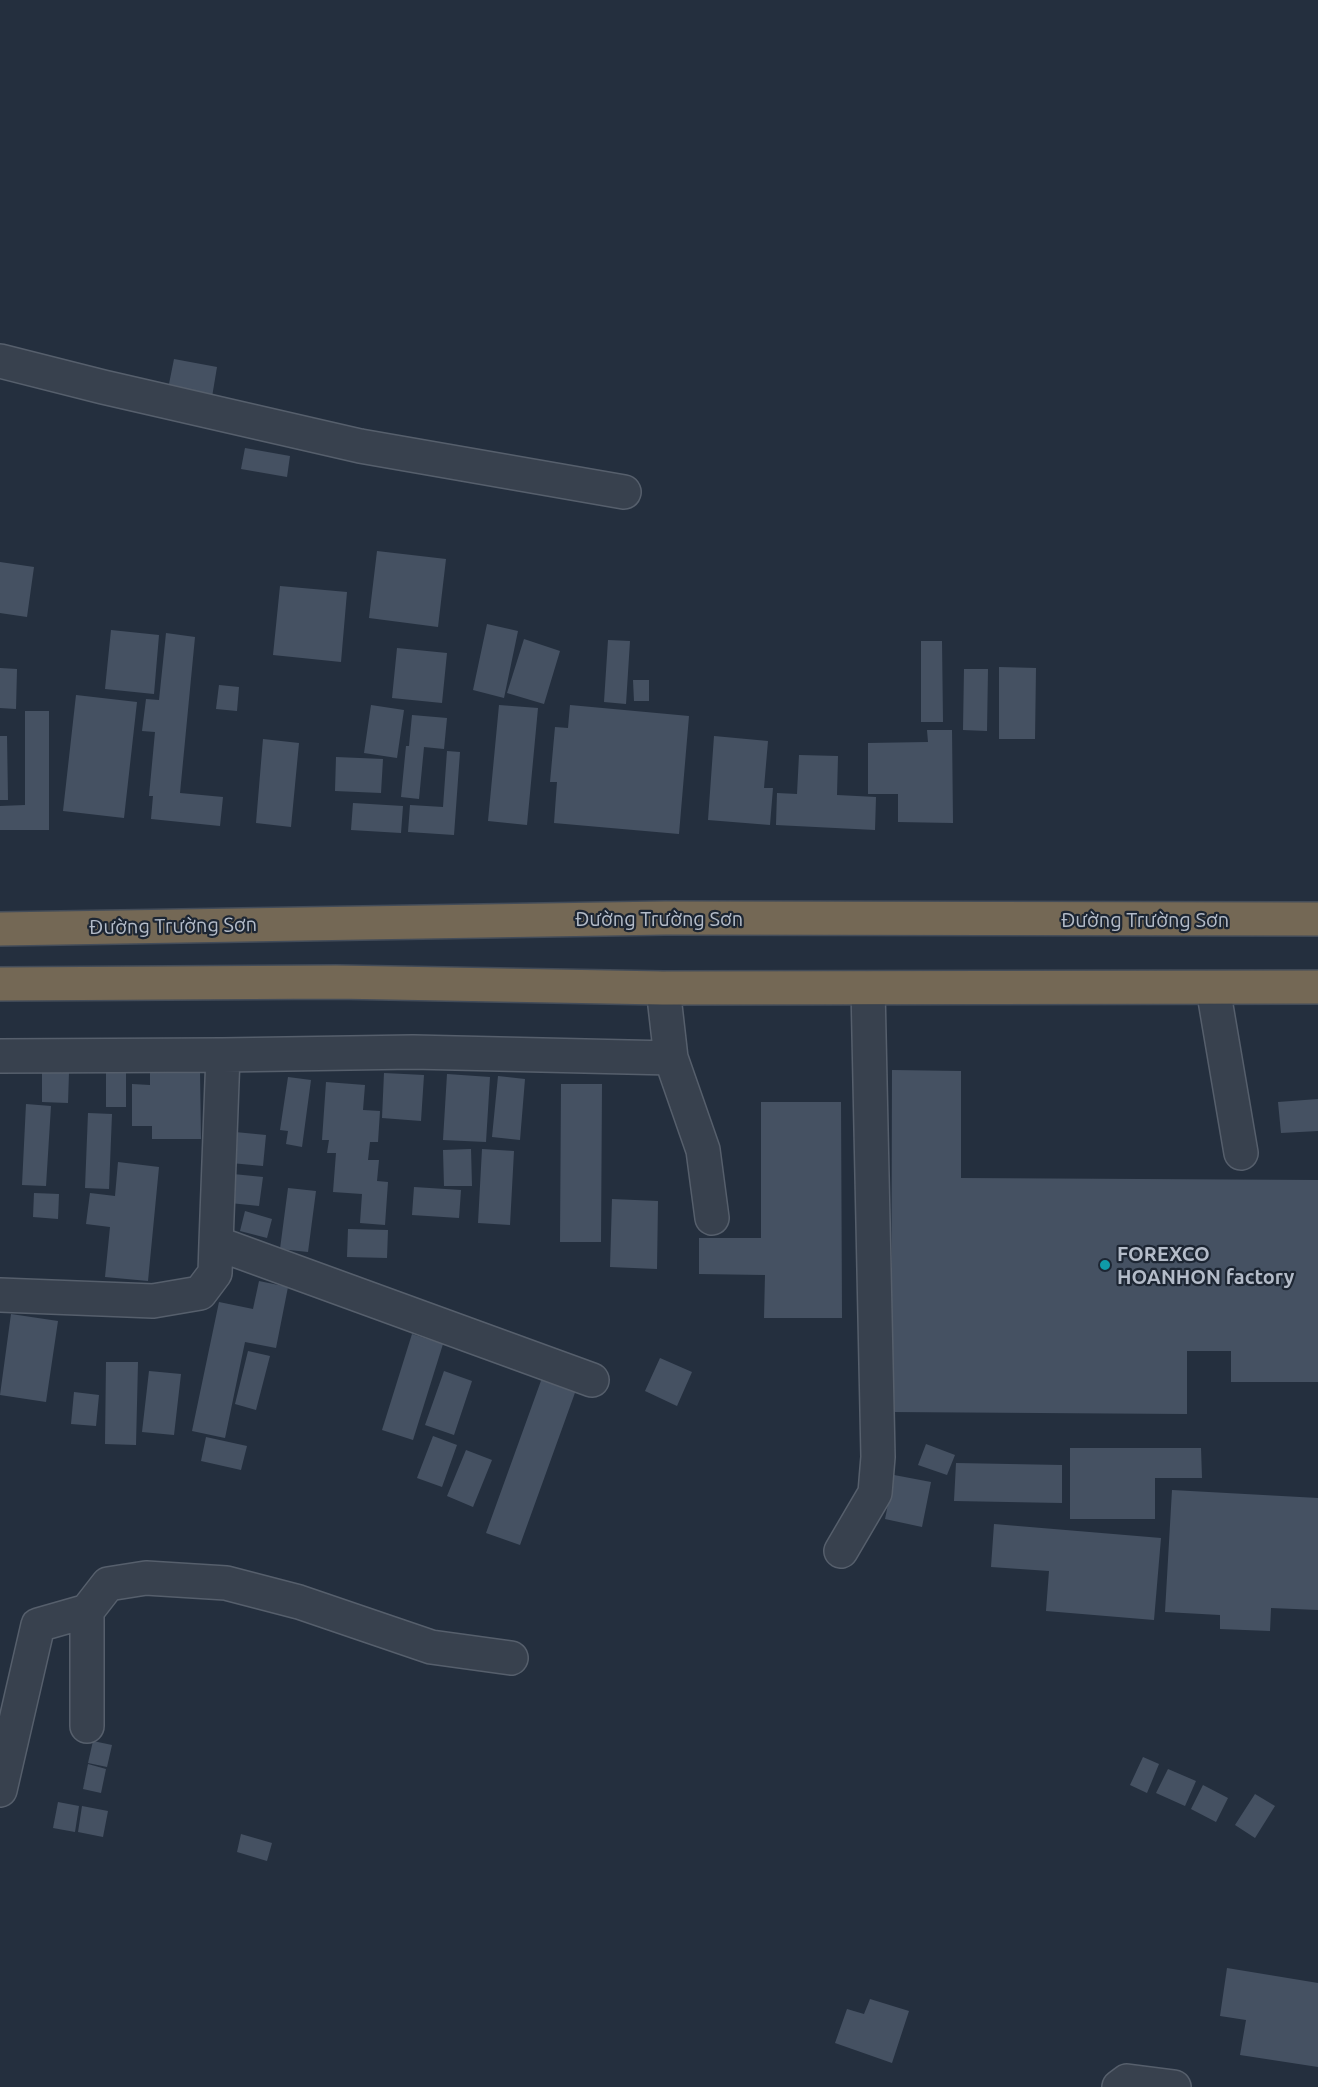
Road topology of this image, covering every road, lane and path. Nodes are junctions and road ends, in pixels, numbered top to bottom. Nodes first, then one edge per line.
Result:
1 (0, 361) edge
2 (624, 492) dead end
3 (1318, 920) edge
4 (0, 929) edge
5 (0, 984) edge
6 (1318, 987) edge
7 (663, 988) junction
8 (868, 988) junction
9 (1213, 988) junction
10 (223, 1055) junction
11 (0, 1056) edge
12 (672, 1058) junction
13 (1241, 1153) dead end
14 (712, 1218) dead end
15 (216, 1243) junction
16 (0, 1295) edge
17 (592, 1380) dead end
18 (841, 1551) dead end
19 (87, 1611) junction
20 (511, 1658) dead end
21 (87, 1726) dead end
22 (0, 1790) edge
23 (1119, 2087) edge
24 (1174, 2087) edge

1 - 2 street
3 - 4 highway, Đường Trường Sơn
5 - 7 highway
6 - 9 highway
7 - 8 highway
7 - 12 street
8 - 9 highway
8 - 18 street
9 - 13 street
10 - 11 street
10 - 12 street
10 - 15 street
12 - 14 street
15 - 16 street
15 - 17 street
19 - 20 street
19 - 21 street
19 - 22 street
23 - 24 street

